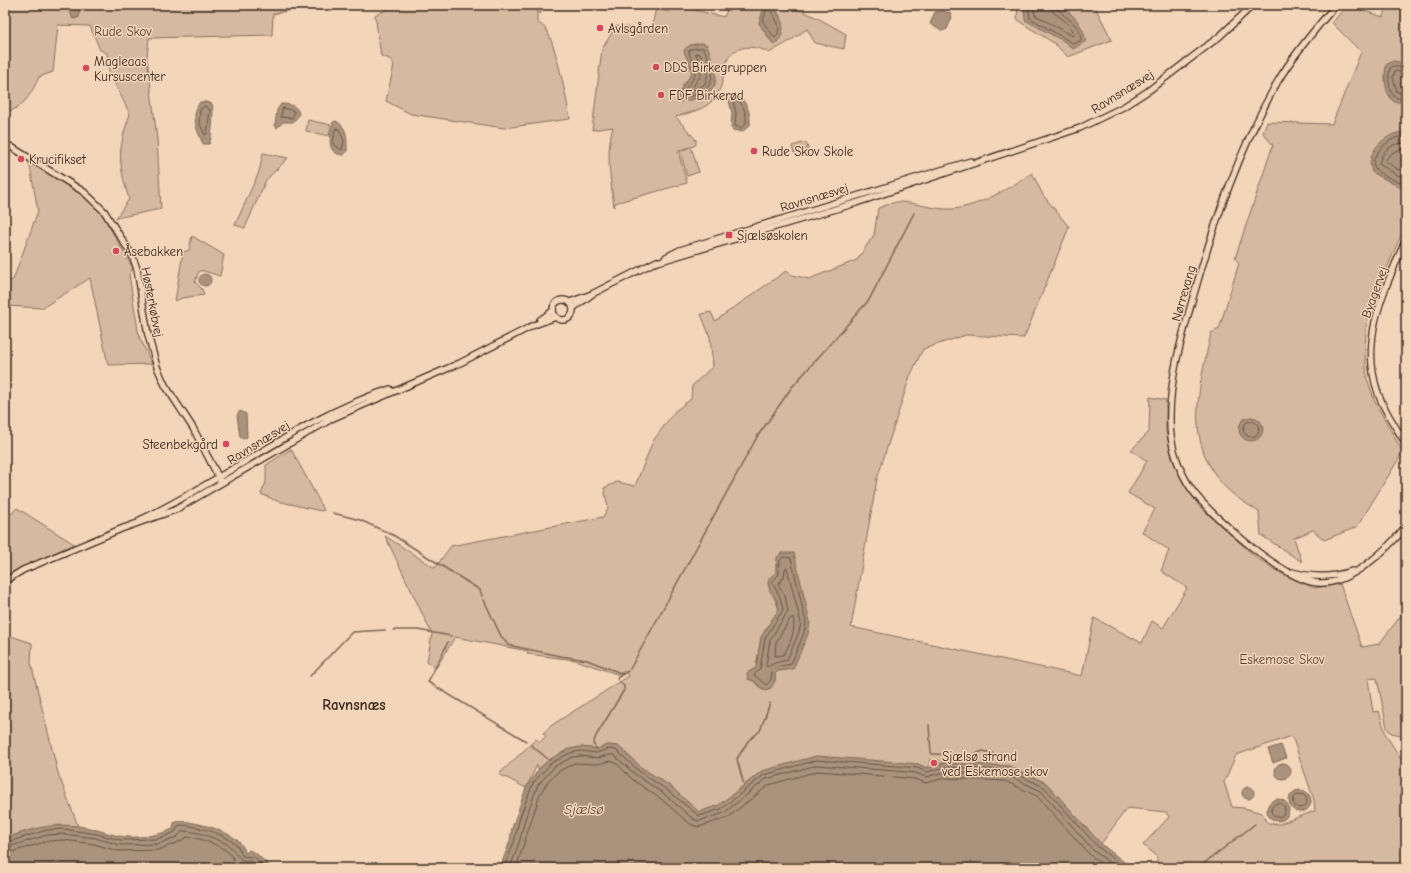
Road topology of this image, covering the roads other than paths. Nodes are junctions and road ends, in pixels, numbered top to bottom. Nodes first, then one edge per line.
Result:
1 (1253, 5) edge
2 (1336, 5) edge
3 (5, 143) edge
4 (1406, 239) edge
5 (571, 305) junction
6 (554, 314) junction
7 (1406, 444) edge
8 (221, 481) junction
9 (1406, 526) edge
10 (5, 581) edge

1 - 5 street, Ravnsnæsvej
2 - 9 street, Nørrevang
3 - 8 street, Høsterkøbvej
4 - 7 street, Byagervej
5 - 6 street
5 - 6 street
6 - 8 street, Ravnsnæsvej
8 - 10 street, Ravnsnæsvej

